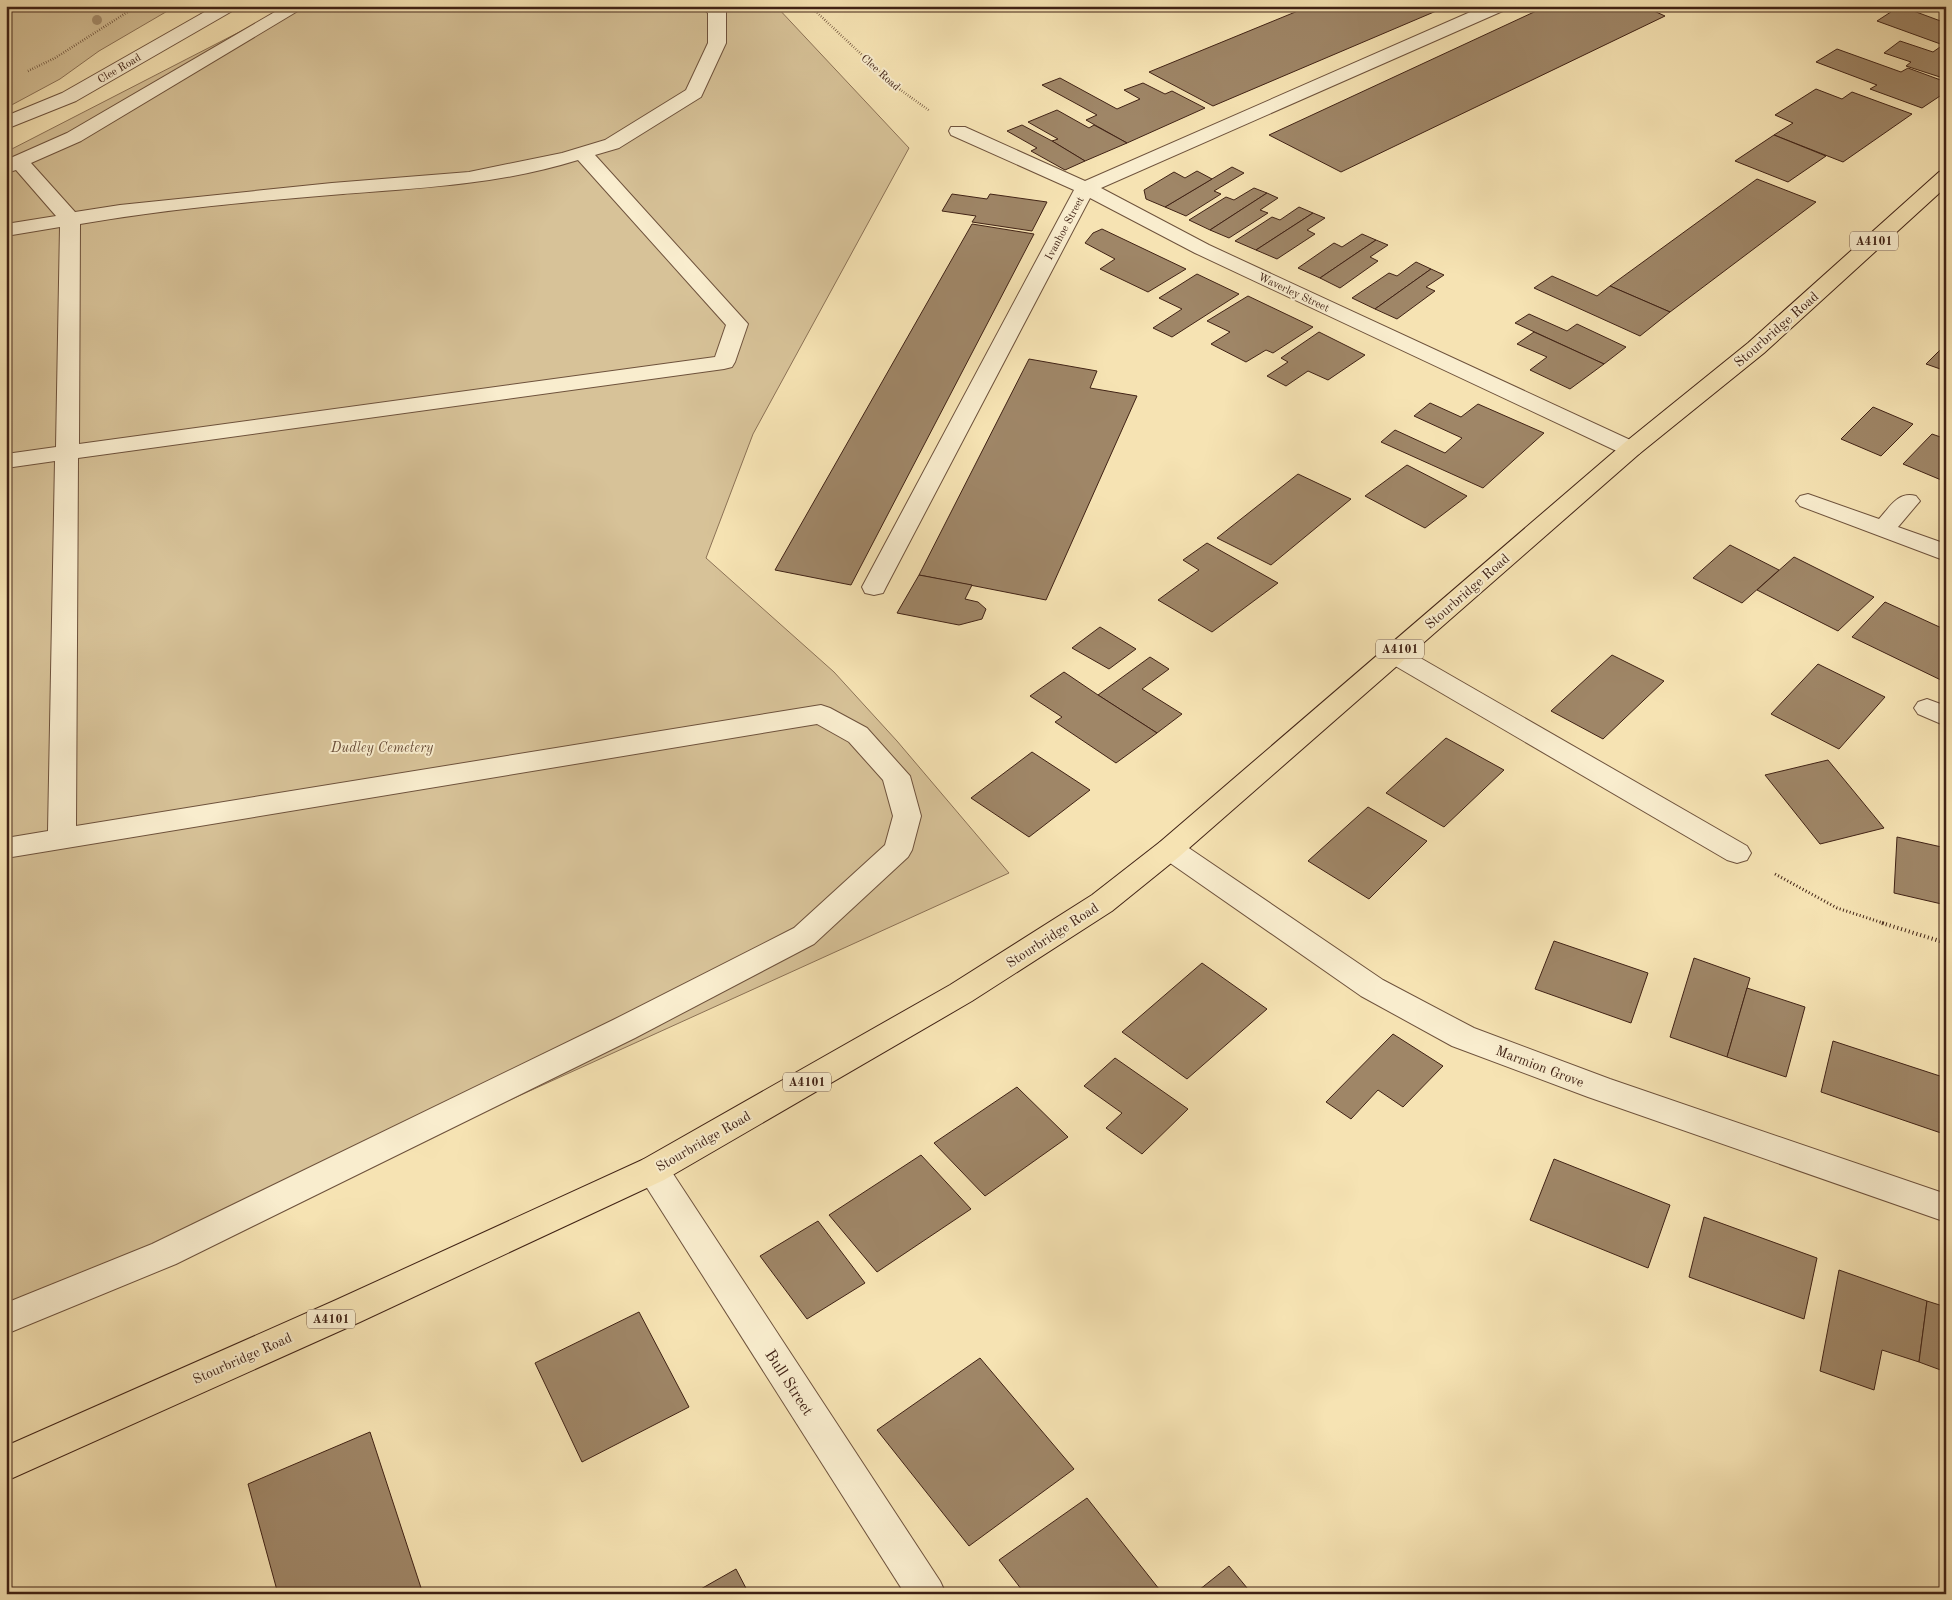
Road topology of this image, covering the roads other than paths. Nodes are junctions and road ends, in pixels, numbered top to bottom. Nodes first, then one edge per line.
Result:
1 (228, 6) edge
2 (298, 6) edge
3 (708, 6) edge
4 (1499, 6) edge
5 (6, 123) edge
6 (958, 130) road end
7 (582, 153) junction
8 (13, 164) edge
9 (1946, 176) edge
10 (1085, 188) junction
11 (70, 219) junction
12 (6, 230) edge
13 (1631, 449) junction
14 (67, 453) junction
15 (6, 461) edge
16 (1808, 501) dead end
17 (1908, 501) dead end
18 (1883, 529) junction
19 (1946, 553) edge
20 (874, 587) dead end
21 (1394, 654) junction
22 (62, 837) junction
23 (6, 848) edge
24 (1170, 849) junction
25 (1737, 853) road end
26 (653, 1170) junction
27 (1946, 1208) edge
28 (6, 1319) edge
29 (6, 1464) edge
30 (927, 1594) edge

1 - 5 street, Clee Road
2 - 8 street
3 - 7 street
4 - 10 street, Ivanhoe Street
6 - 10 street, Waverley Street
7 - 11 street
7 - 14 street
8 - 11 street
9 - 13 main road, Stourbridge Road / A4101
10 - 13 street, Waverley Street
10 - 20 street, Ivanhoe Street
11 - 12 street
11 - 14 street
13 - 21 main road, Stourbridge Road / A4101
14 - 15 street
14 - 22 street
16 - 18 street
17 - 18 street
18 - 19 street
21 - 24 main road, Stourbridge Road / A4101
21 - 25 street
22 - 23 street
22 - 28 street
24 - 26 main road, Stourbridge Road / A4101
24 - 27 street, Marmion Grove
26 - 29 main road, Stourbridge Road / A4101
26 - 30 street, Bull Street

